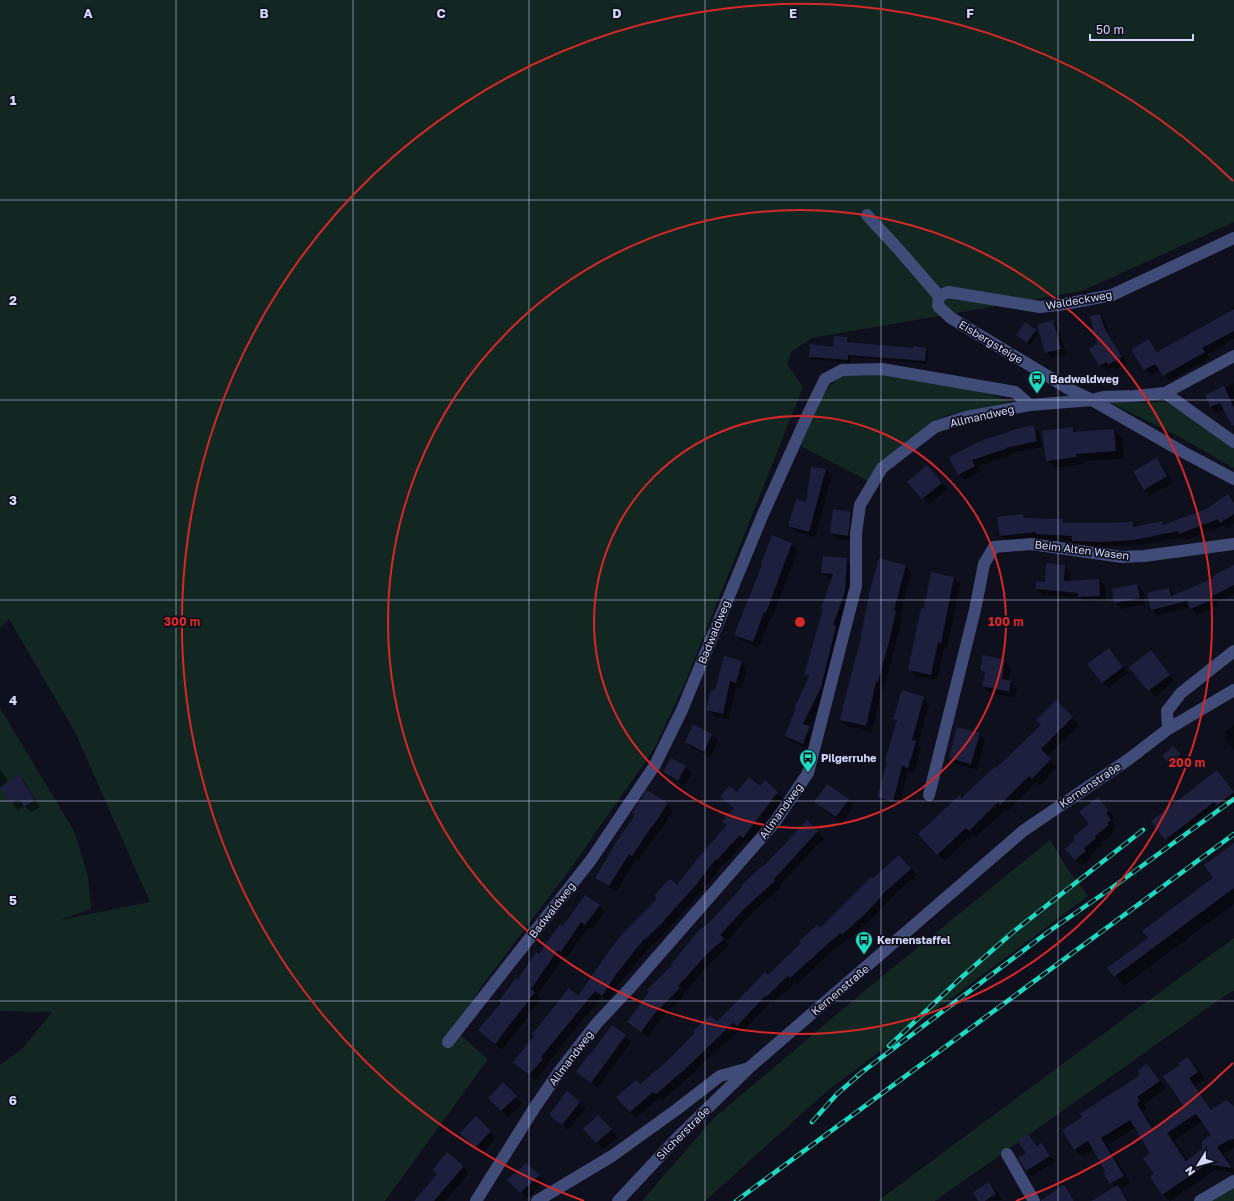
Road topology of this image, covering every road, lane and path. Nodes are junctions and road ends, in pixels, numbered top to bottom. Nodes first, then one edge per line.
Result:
1 (867, 215) dead end
2 (1234, 238) edge
3 (939, 296) junction
4 (1234, 356) edge
5 (1165, 393) junction
6 (1092, 400) junction
7 (1030, 405) junction
8 (1234, 442) edge
9 (1234, 479) edge
10 (1234, 544) edge
11 (1234, 651) edge
12 (1234, 690) edge
13 (1168, 729) junction
14 (929, 796) dead end
15 (448, 1042) dead end
16 (750, 1067) junction
17 (1007, 1154) dead end
18 (1234, 1181) edge
19 (476, 1201) edge
20 (537, 1201) edge
21 (618, 1201) edge
22 (1034, 1201) edge
23 (1200, 1201) edge

1 - 3 street, Eisbergsteige
2 - 3 street, Waldeckweg
3 - 6 street, Eisbergsteige
4 - 5 street
5 - 6 street, Allmandweg
5 - 8 street
6 - 7 street, Allmandweg
6 - 9 street, Eisbergsteige
7 - 15 street, Badwaldweg
7 - 19 street, Allmandweg
10 - 14 street, Beim Alten Wasen
11 - 13 street
12 - 13 street, Kernenstraße
13 - 16 street, Kernenstraße
16 - 20 street, Kernenstraße
16 - 21 street, Silcherstraße
17 - 22 street
18 - 23 street

